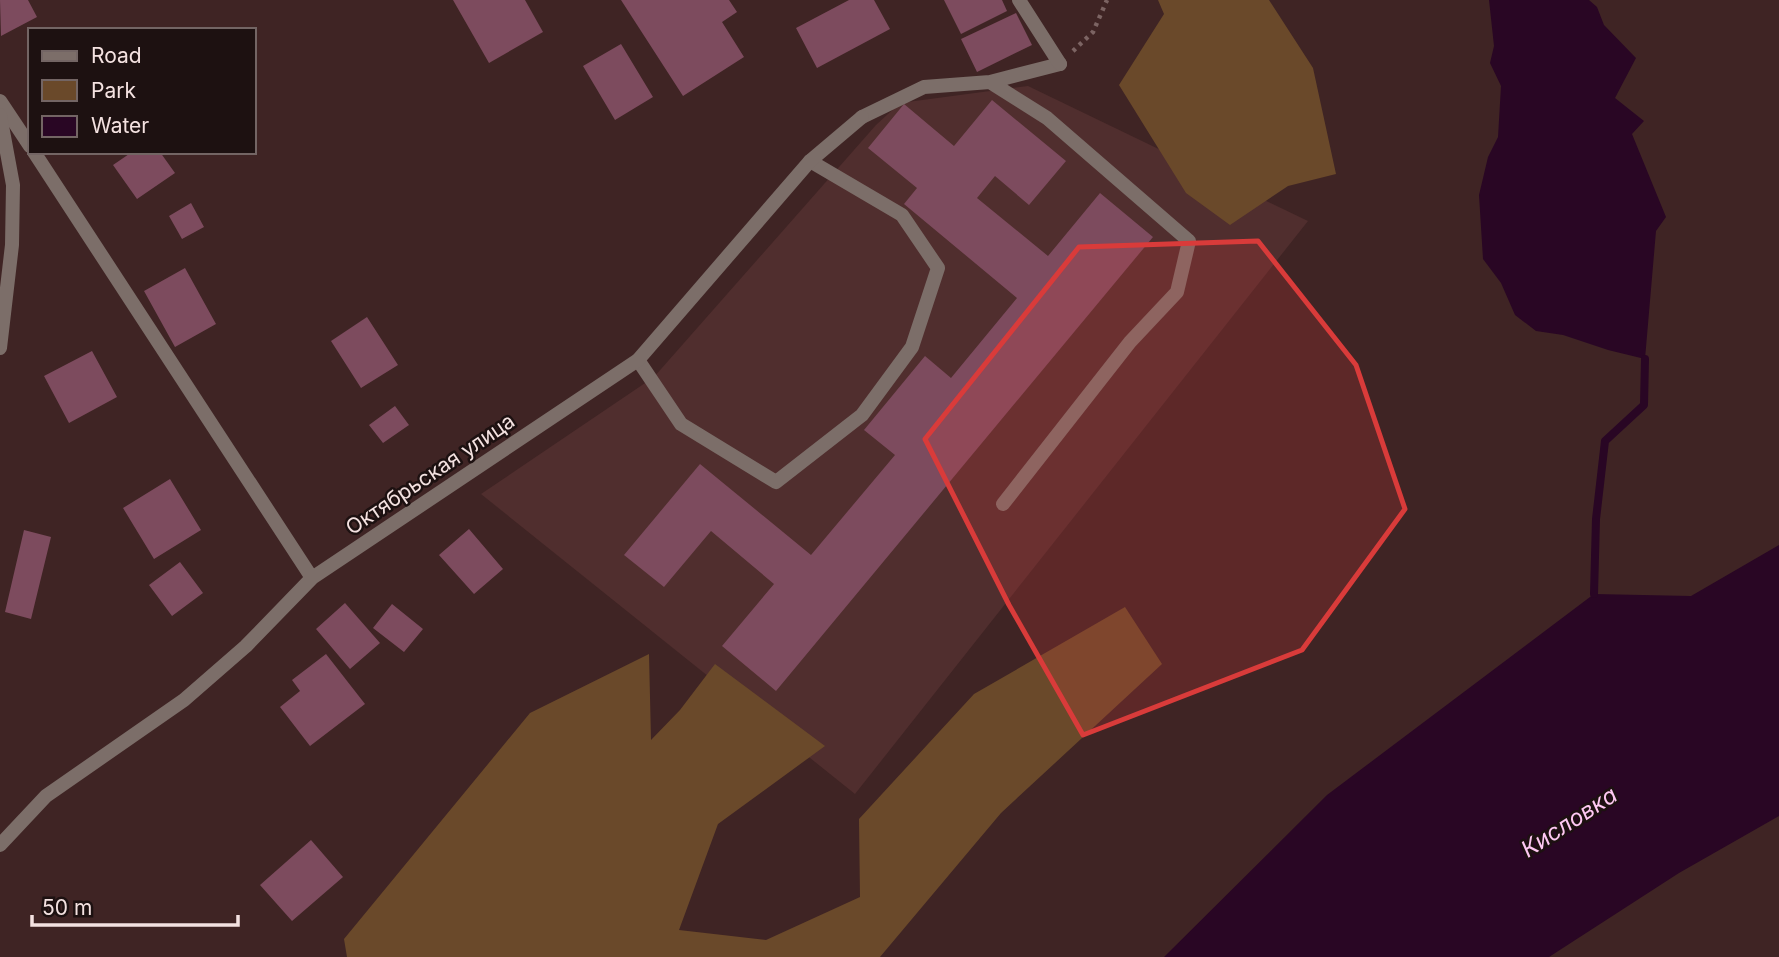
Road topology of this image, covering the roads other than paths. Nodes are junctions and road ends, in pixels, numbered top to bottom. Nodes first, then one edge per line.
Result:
1 (1019, 0) edge
2 (990, 82) junction
3 (0, 101) edge
4 (0, 116) edge
5 (28, 143) edge
6 (35, 154) edge
7 (810, 161) junction
8 (0, 342) edge
9 (638, 360) junction
10 (1003, 504) dead end
11 (313, 578) junction
12 (0, 845) edge

1 - 2 street, Октябрьская улица
2 - 7 street, Октябрьская улица
2 - 10 street
3 - 5 street
4 - 8 street
6 - 11 street
7 - 9 street, Октябрьская улица
7 - 9 street
9 - 11 street, Октябрьская улица
11 - 12 street, Октябрьская улица

